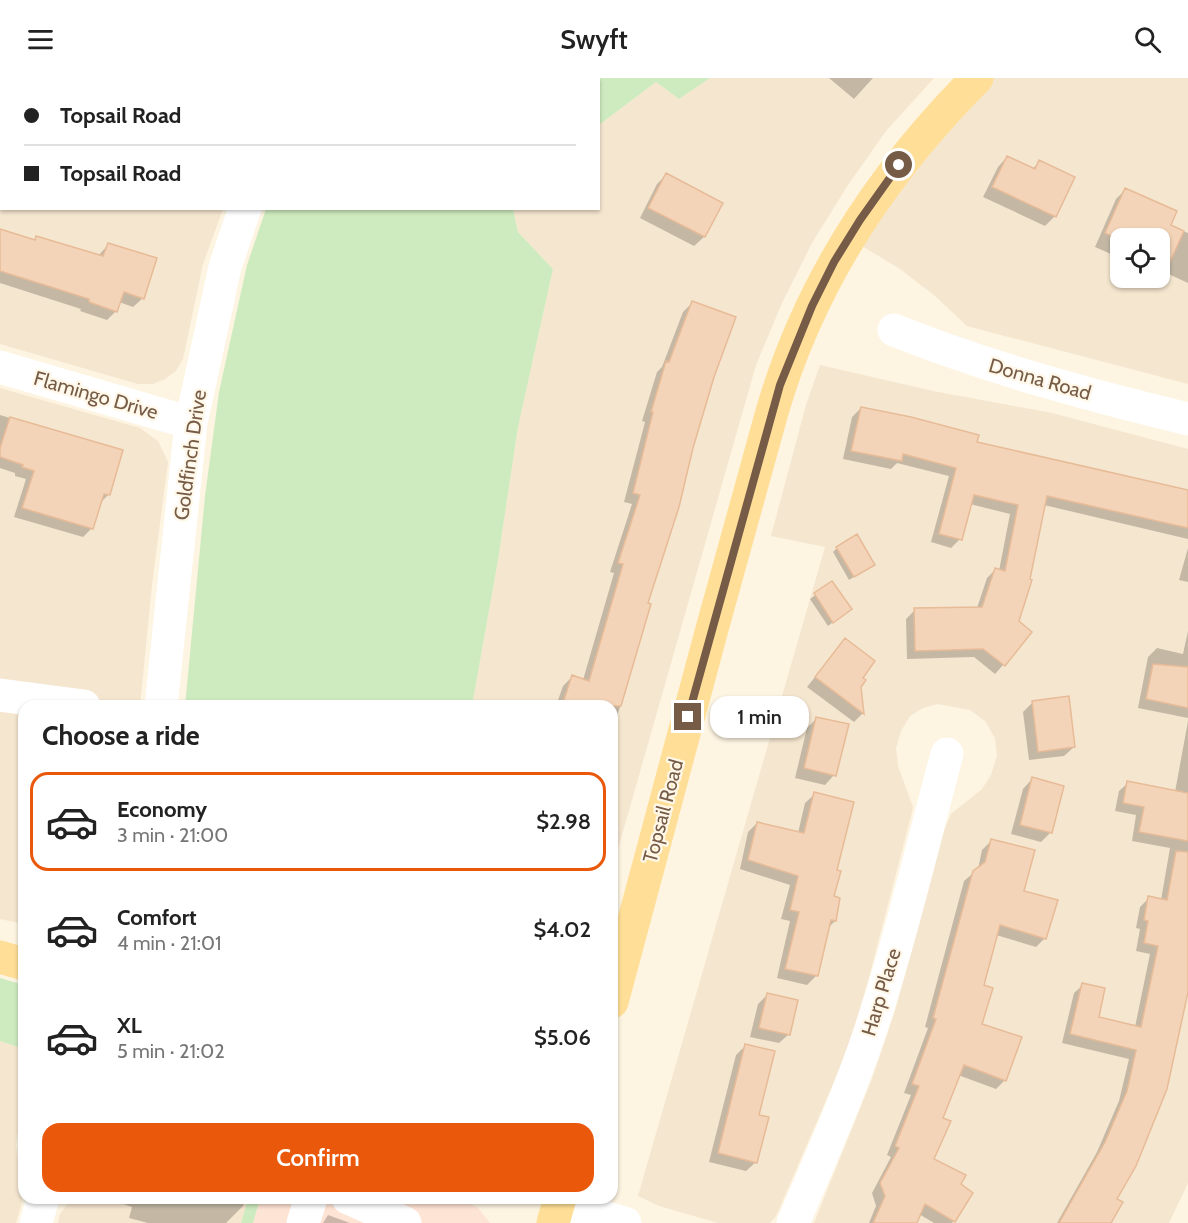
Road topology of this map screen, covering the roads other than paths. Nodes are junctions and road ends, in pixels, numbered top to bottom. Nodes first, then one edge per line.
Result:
1 (976, 78) edge
2 (244, 210) edge
3 (894, 330) dead end
4 (0, 367) edge
5 (1188, 419) edge
6 (191, 423) junction
7 (0, 695) edge
8 (38, 700) edge
9 (162, 700) edge
10 (947, 754) dead end
11 (0, 957) edge
12 (18, 962) edge
13 (618, 980) edge
14 (41, 1204) edge
15 (309, 1204) edge
16 (362, 1204) edge
17 (552, 1206) edge
18 (36, 1223) edge
19 (303, 1223) edge
20 (405, 1223) edge
21 (625, 1223) edge
22 (793, 1223) edge

1 - 13 main road, Topsail Road
2 - 6 street, Goldfinch Drive
3 - 5 street, Donna Road
4 - 6 street, Flamingo Drive
6 - 9 street, Goldfinch Drive
7 - 8 street
10 - 22 street, Harp Place
11 - 12 main road
14 - 18 street
15 - 19 street
16 - 20 street
17 - 21 street

